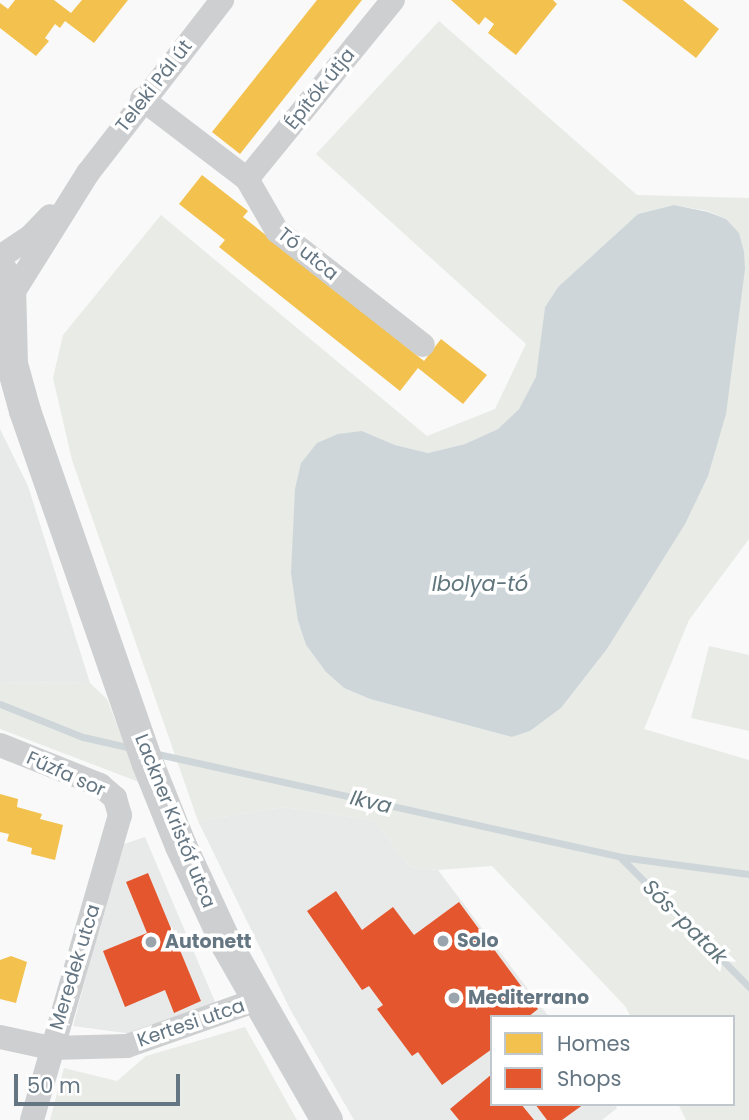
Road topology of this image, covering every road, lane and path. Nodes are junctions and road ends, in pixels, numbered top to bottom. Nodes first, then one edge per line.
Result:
1 (222, 0) edge
2 (393, 0) edge
3 (142, 99) junction
4 (88, 173) junction
5 (247, 179) junction
6 (0, 257) edge
7 (5, 298) edge
8 (423, 345) dead end
9 (0, 385) edge
10 (56, 506) junction
11 (0, 746) edge
12 (120, 815) joint
13 (257, 1000) junction
14 (0, 1037) edge
15 (51, 1048) junction
16 (32, 1120) edge
17 (327, 1120) edge

1 - 3 street, Teleki Pál út
2 - 5 street, Építők útja
3 - 4 street, Teleki Pál út
3 - 5 street, Tó utca
4 - 6 street
4 - 7 street
5 - 8 street, Tó utca
7 - 10 street, Lackner Kristóf utca
9 - 10 street, Lackner Kristóf utca
10 - 13 street, Lackner Kristóf utca
11 - 12 street, Fűzfa sor
12 - 15 street, Meredek utca
13 - 15 street, Kertesi utca
13 - 17 street, Lackner Kristóf utca
14 - 15 street, Kertesi utca
15 - 16 street, Meredek utca

